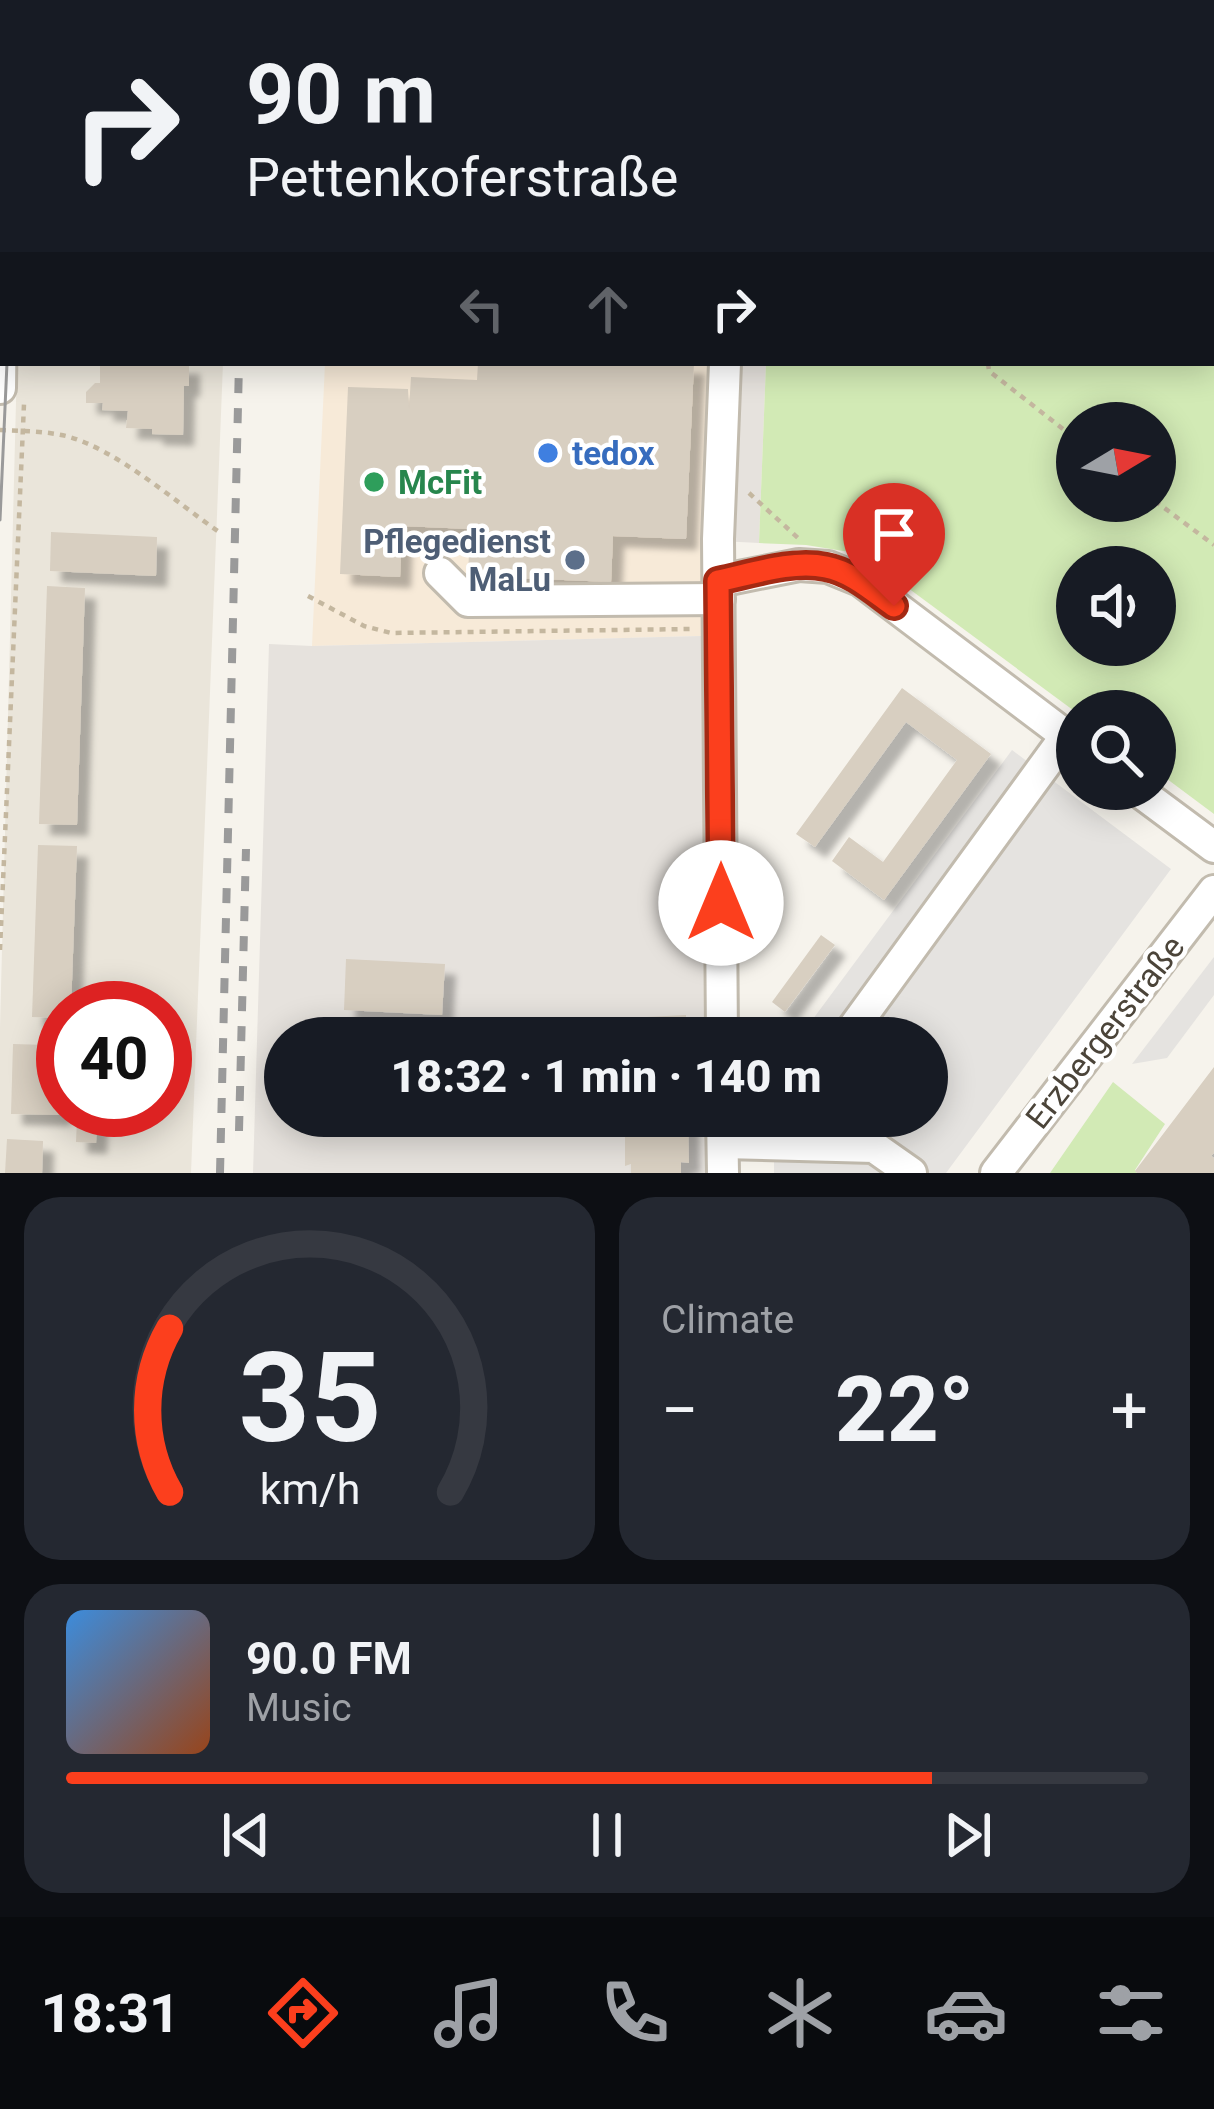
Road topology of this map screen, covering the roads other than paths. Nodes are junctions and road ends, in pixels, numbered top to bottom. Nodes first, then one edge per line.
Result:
1 (725, 366) edge
2 (440, 573) dead end
3 (719, 590) junction
4 (1056, 728) edge
5 (1056, 761) edge
6 (1164, 810) edge
7 (1214, 848) edge
8 (1214, 892) edge
9 (722, 1017) edge
10 (862, 1017) edge
11 (868, 1137) edge
12 (723, 1144) edge
13 (874, 1147) junction
14 (911, 1173) edge
15 (995, 1173) edge

1 - 3 street
2 - 3 street
3 - 4 street
3 - 9 street
5 - 10 street
6 - 7 street
8 - 15 street, Erzbergerstraße
11 - 13 street
12 - 13 street
13 - 14 street

